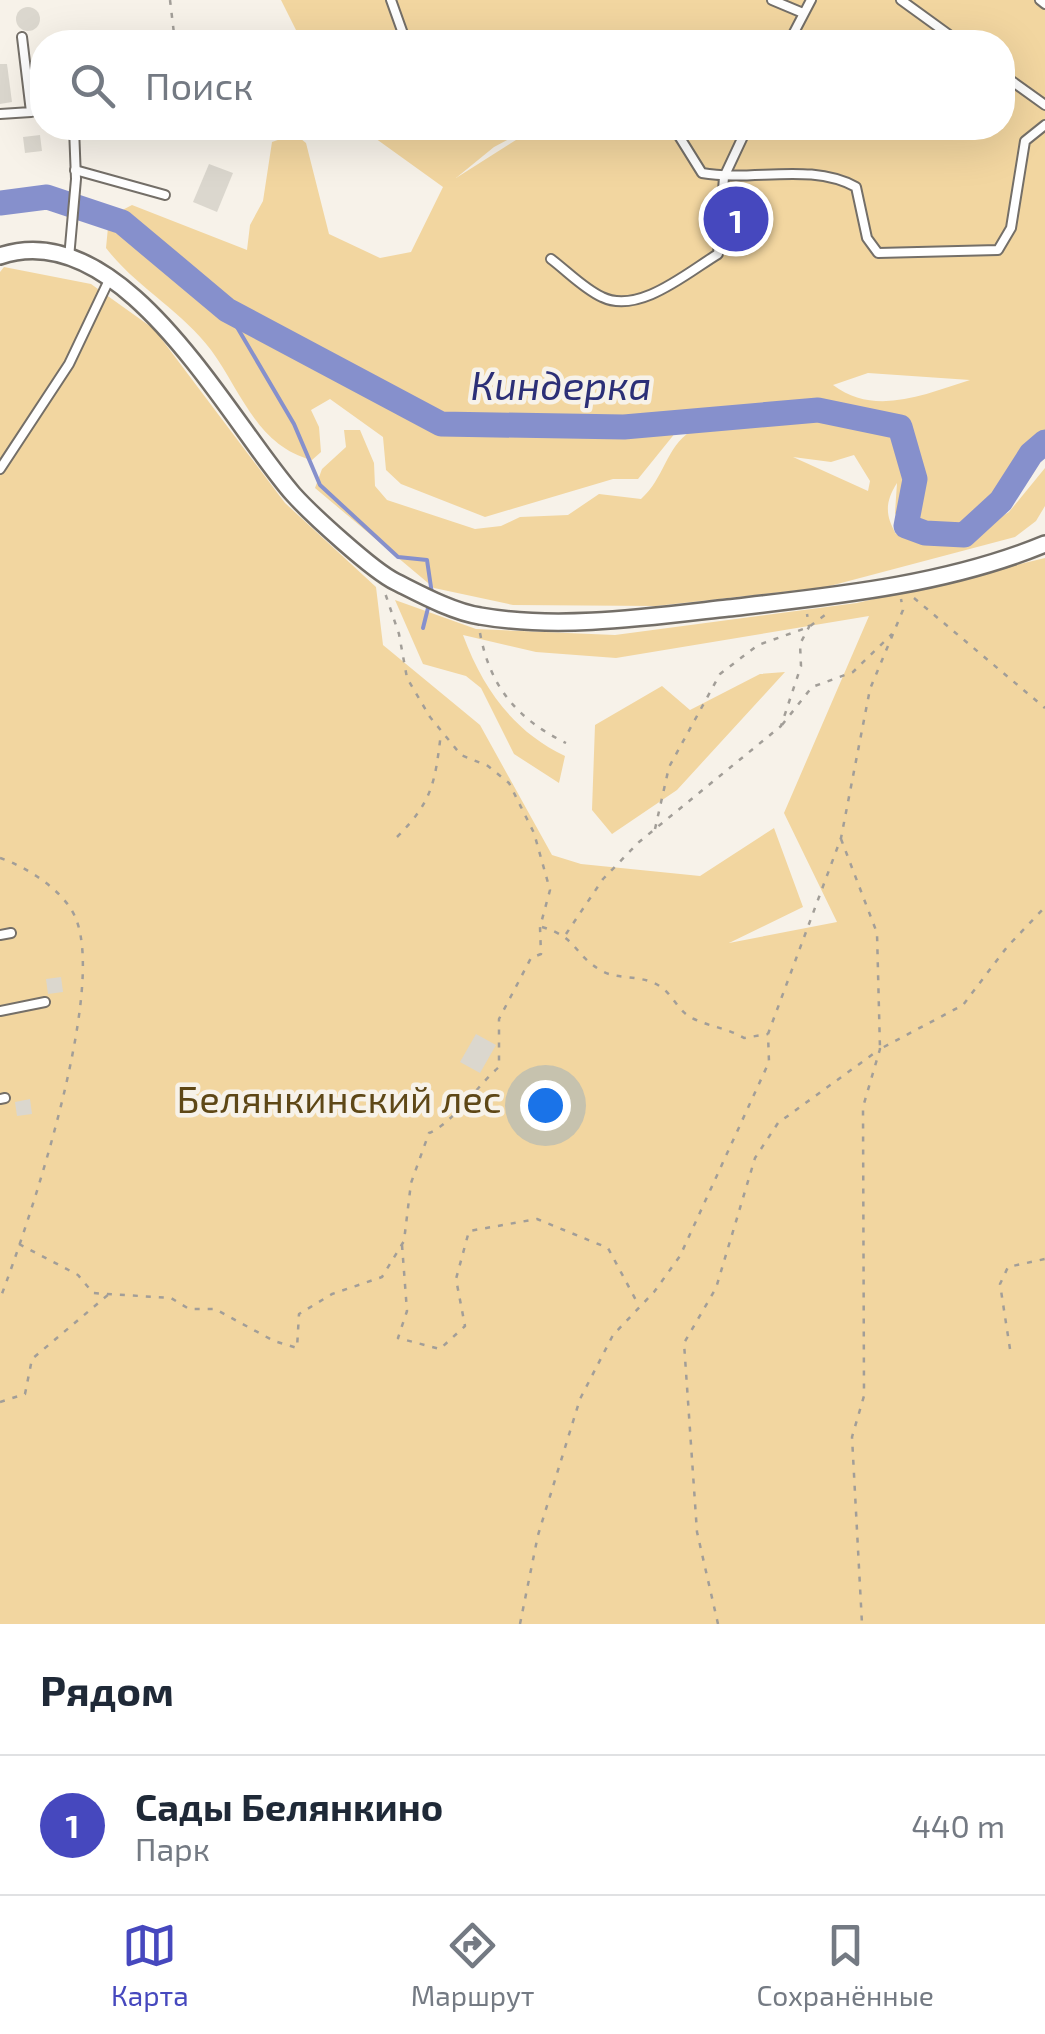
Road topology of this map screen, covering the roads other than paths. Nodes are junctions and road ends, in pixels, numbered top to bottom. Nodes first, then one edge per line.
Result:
1 (391, 0) edge
2 (772, 0) edge
3 (811, 0) edge
4 (901, 0) edge
5 (803, 13) junction
6 (402, 30) edge
7 (795, 30) edge
8 (942, 30) edge
9 (22, 37) dead end
10 (1015, 83) edge
11 (30, 104) edge
12 (1045, 105) edge
13 (30, 112) edge
14 (0, 114) edge
15 (1045, 125) edge
16 (75, 140) edge
17 (681, 140) edge
18 (742, 140) edge
19 (76, 170) junction
20 (724, 177) junction
21 (165, 195) dead end
22 (0, 256) edge
23 (69, 259) junction
24 (551, 260) dead end
25 (109, 280) junction
26 (0, 468) edge
27 (1045, 544) edge
28 (11, 933) dead end
29 (0, 935) edge
30 (45, 1002) dead end
31 (0, 1011) edge

1 - 6 lane
2 - 5 lane
3 - 5 lane
4 - 8 lane
5 - 7 lane
9 - 11 lane
10 - 12 lane
13 - 14 lane
15 - 20 lane
16 - 19 lane
17 - 20 lane
18 - 20 lane
19 - 21 lane
19 - 23 lane
20 - 24 lane
22 - 23 street
23 - 25 street
25 - 26 lane
25 - 27 street
28 - 29 lane
30 - 31 lane

